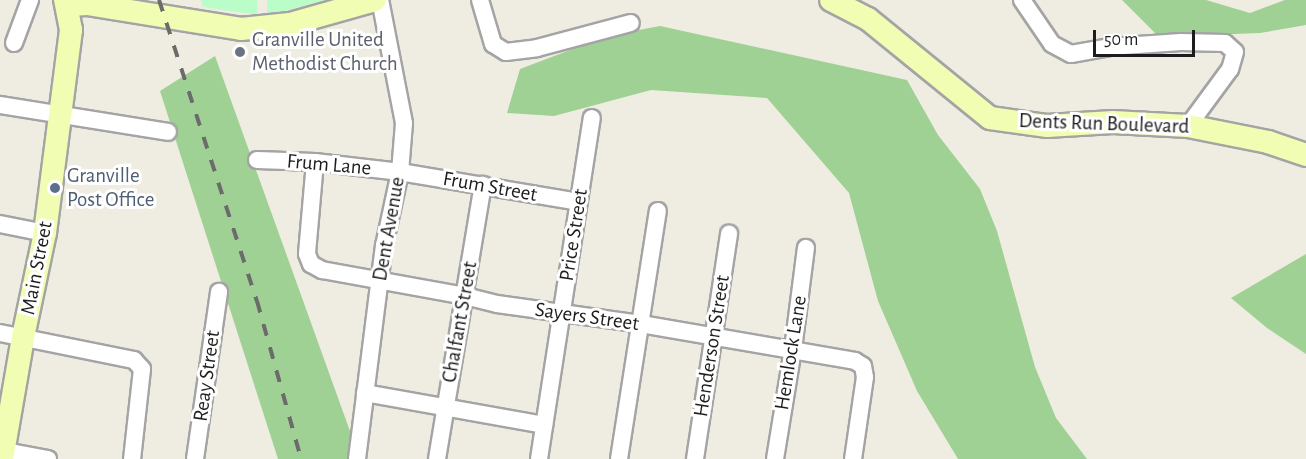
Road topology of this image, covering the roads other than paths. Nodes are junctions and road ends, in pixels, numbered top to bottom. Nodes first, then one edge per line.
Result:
1 (30, 0) edge
2 (377, 0) edge
3 (480, 0) edge
4 (831, 0) edge
5 (1022, 0) edge
6 (67, 2) edge
7 (631, 23) dead end
8 (15, 43) dead end
9 (0, 105) edge
10 (59, 115) junction
11 (592, 118) dead end
12 (1188, 126) junction
13 (168, 132) dead end
14 (1306, 154) edge
15 (257, 160) dead end
16 (315, 162) junction
17 (400, 172) junction
18 (483, 185) junction
19 (579, 202) junction
20 (658, 211) dead end
21 (0, 224) edge
22 (45, 233) junction
23 (729, 234) dead end
24 (806, 248) dead end
25 (380, 281) junction
26 (219, 292) dead end
27 (465, 296) junction
28 (562, 314) junction
29 (641, 324) junction
30 (0, 333) edge
31 (714, 336) junction
32 (23, 337) junction
33 (793, 349) junction
34 (365, 393) junction
35 (446, 407) junction
36 (544, 425) junction
37 (2, 453) edge
38 (48, 459) edge
39 (132, 459) edge
40 (195, 459) edge
41 (357, 459) edge
42 (437, 459) edge
43 (539, 459) edge
44 (620, 459) edge
45 (695, 459) edge
46 (775, 459) edge
47 (854, 459) edge

1 - 8 street
2 - 6 street
2 - 17 street, Dent Avenue
3 - 7 street
4 - 12 street, Dents Run Boulevard
5 - 12 street
6 - 10 street, Main Street
9 - 10 street
10 - 13 street
10 - 22 street, Main Street
11 - 19 street, Price Street
12 - 14 street, Dents Run Boulevard
15 - 16 street, Frum Lane
16 - 17 street, Frum Lane
16 - 25 street, Sayers Street
17 - 18 street, Frum Street
17 - 25 street, Dent Avenue
18 - 19 street, Frum Street
18 - 27 street, Chalfant Street
19 - 28 street, Price Street
20 - 29 street
21 - 22 street
22 - 32 street, Main Street
23 - 31 street, Henderson Street
24 - 33 street, Hemlock Lane
25 - 27 street, Sayers Street
25 - 34 street, Dent Avenue
26 - 40 street, Reay Street
27 - 28 street, Sayers Street
27 - 35 street, Chalfant Street
28 - 29 street, Sayers Street
28 - 36 street, Price Street
29 - 31 street, Sayers Street
29 - 44 street
30 - 32 street
31 - 33 street, Sayers Street
31 - 45 street, Henderson Street
32 - 37 street, Main Street
32 - 39 street
33 - 46 street, Hemlock Lane
33 - 47 street, Sayers Street
34 - 35 street
34 - 41 street, Dent Avenue
35 - 36 street
35 - 42 street, Chalfant Street
36 - 43 street, Price Street
37 - 38 street

